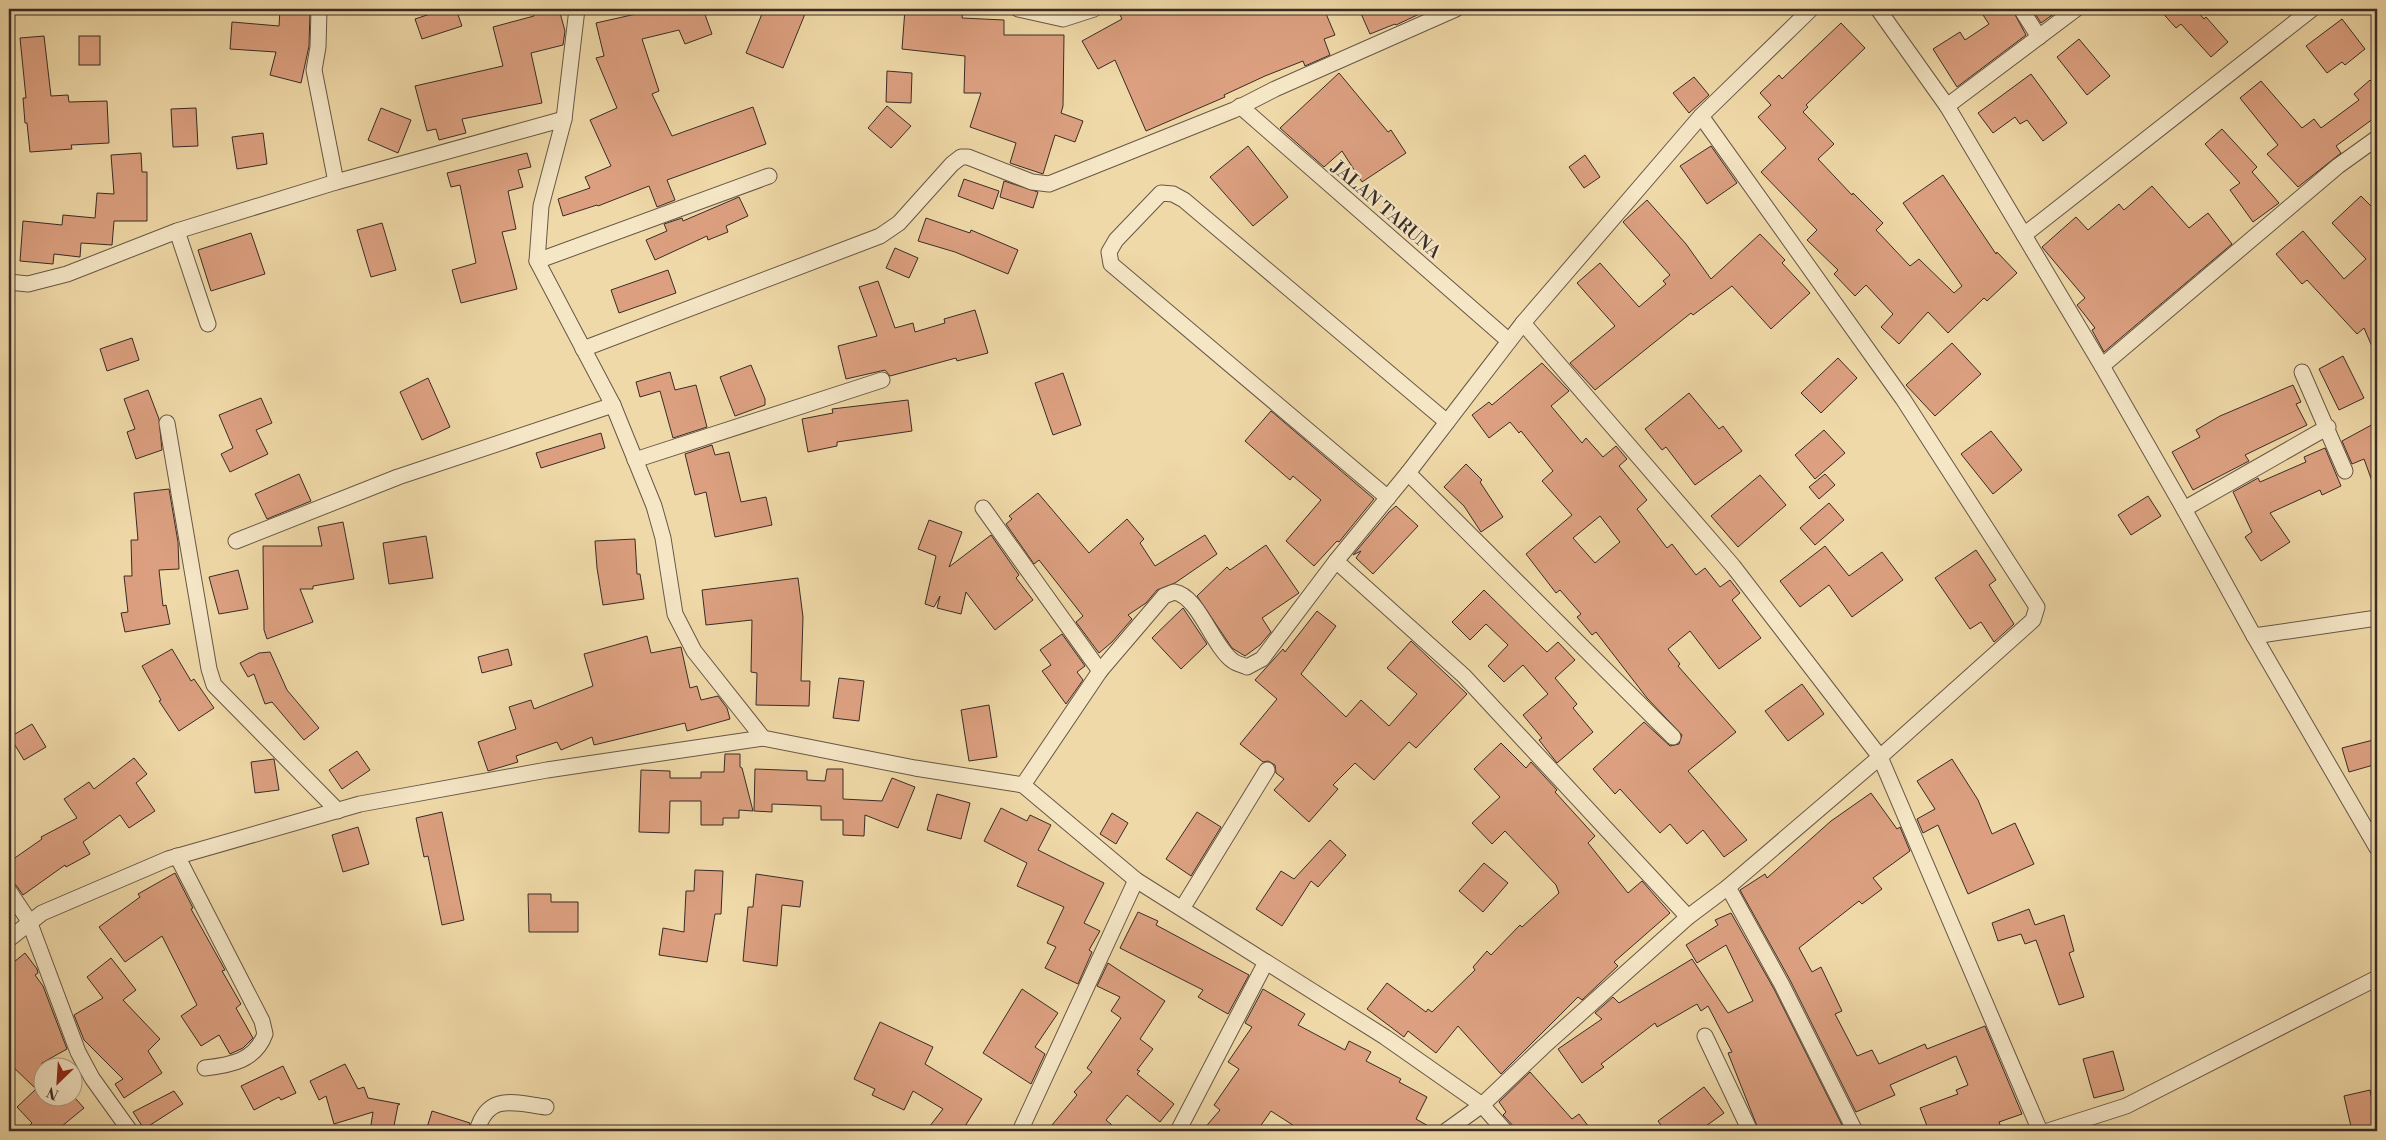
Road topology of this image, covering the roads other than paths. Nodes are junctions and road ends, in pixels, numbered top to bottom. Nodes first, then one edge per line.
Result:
1 (319, 9) edge
2 (577, 9) edge
3 (1018, 9) edge
4 (1094, 9) edge
5 (1456, 9) edge
6 (1811, 9) edge
7 (1878, 9) edge
8 (2021, 9) edge
9 (2076, 9) edge
10 (2312, 9) edge
11 (2039, 37) junction
12 (1240, 106) junction
13 (1947, 106) junction
14 (1701, 116) junction
15 (564, 119) junction
16 (2377, 138) edge
17 (769, 176) dead end
18 (336, 182) junction
19 (177, 231) junction
20 (2024, 235) junction
21 (536, 261) junction
22 (9, 282) edge
23 (1523, 323) junction
24 (208, 324) dead end
25 (1509, 341) junction
26 (583, 349) junction
27 (2102, 366) junction
28 (2302, 372) dead end
29 (882, 380) dead end
30 (613, 404) junction
31 (1447, 422) junction
32 (167, 423) dead end
33 (2328, 427) junction
34 (635, 460) junction
35 (2345, 470) dead end
36 (1408, 473) junction
37 (1388, 498) junction
38 (983, 508) dead end
39 (2184, 509) junction
40 (236, 541) dead end
41 (1336, 561) junction
42 (2377, 618) edge
43 (2254, 636) junction
44 (1100, 671) junction
45 (1673, 737) dead end
46 (763, 738) junction
47 (1880, 757) junction
48 (1267, 770) dead end
49 (1023, 785) junction
50 (338, 811) junction
51 (2377, 848) edge
52 (177, 856) junction
53 (1136, 880) junction
54 (1728, 887) junction
55 (9, 891) edge
56 (1183, 907) junction
57 (1688, 917) junction
58 (29, 921) junction
59 (9, 938) edge
60 (1266, 962) junction
61 (2377, 978) edge
62 (1705, 1036) dead end
63 (205, 1068) dead end
64 (1482, 1105) junction
65 (546, 1107) dead end
66 (130, 1131) edge
67 (477, 1131) edge
68 (1020, 1131) edge
69 (1178, 1131) edge
70 (1446, 1131) edge
71 (1505, 1131) edge
72 (1750, 1131) edge
73 (1856, 1131) edge
74 (2040, 1131) edge
75 (2048, 1131) edge

1 - 18 street
2 - 15 street
3 - 4 street
5 - 12 street
6 - 14 street
7 - 13 street
8 - 11 street
9 - 11 street
10 - 20 street
11 - 13 street
12 - 25 street, JALAN TARUNA
12 - 26 street
13 - 20 street
14 - 23 street
14 - 47 street
15 - 18 street
15 - 21 street
16 - 27 street
17 - 21 street
18 - 19 street
19 - 22 street
19 - 24 street
20 - 27 street
21 - 26 street
23 - 25 street
23 - 47 street
25 - 31 street
26 - 30 street
27 - 39 street
28 - 33 street
29 - 34 street
30 - 34 street
30 - 40 street
31 - 36 street
31 - 37 street
32 - 50 street
33 - 35 street
33 - 39 street
34 - 46 street
36 - 37 street
36 - 45 street
37 - 41 street
38 - 44 street
39 - 43 street
41 - 44 street
41 - 57 street
42 - 43 street
43 - 51 street
44 - 49 street
46 - 49 street
46 - 50 street
47 - 54 street
47 - 74 street
48 - 56 street
49 - 53 street
50 - 52 street
52 - 58 street
52 - 63 street
53 - 56 street
53 - 68 street
54 - 57 street
54 - 73 street
55 - 58 street
56 - 60 street
57 - 64 street
58 - 59 street
58 - 66 street
60 - 64 street
60 - 69 street
61 - 75 street
62 - 72 street
64 - 70 street
64 - 71 street
65 - 67 street

